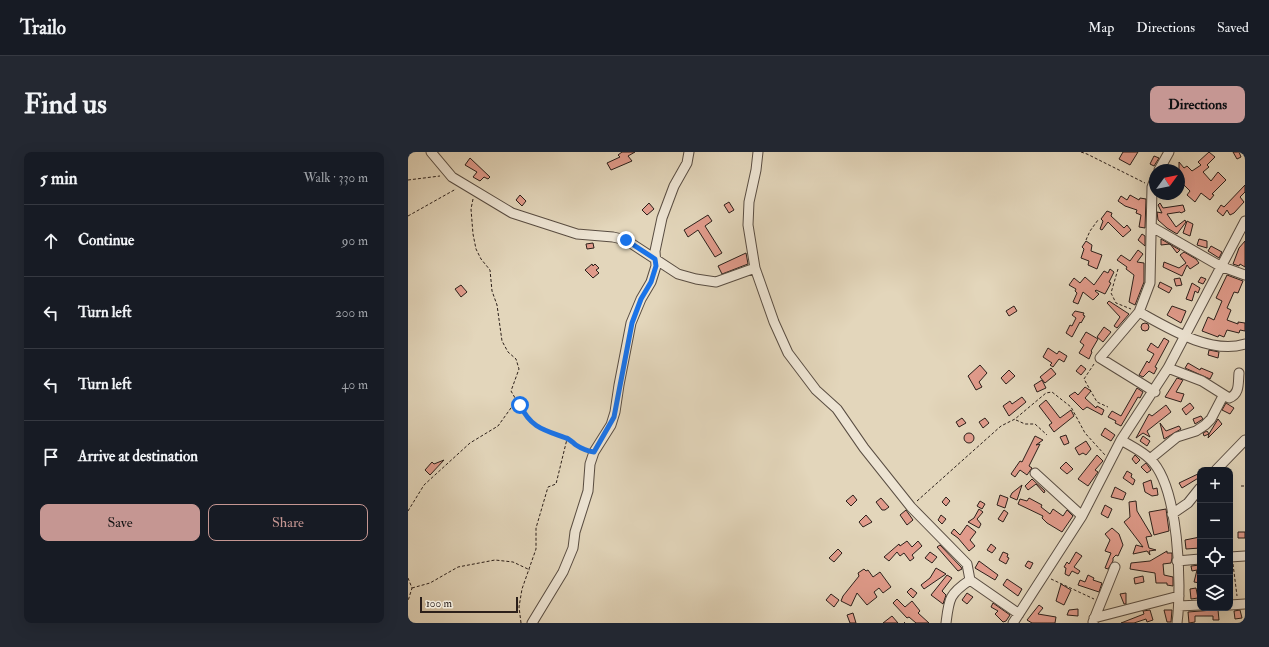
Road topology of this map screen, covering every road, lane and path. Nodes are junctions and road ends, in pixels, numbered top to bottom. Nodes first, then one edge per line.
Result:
1 (431, 152) edge
2 (689, 152) edge
3 (758, 152) edge
4 (1081, 152) edge
5 (1169, 152) edge
6 (1162, 164) edge
7 (448, 174) junction
8 (408, 180) edge
9 (1149, 181) edge
10 (464, 185) junction
11 (474, 190) junction
12 (1153, 200) edge
13 (408, 216) edge
14 (1098, 220) dead end
15 (1245, 221) edge
16 (1152, 227) junction
17 (1086, 240) dead end
18 (655, 259) junction
19 (1220, 266) junction
20 (755, 268) junction
21 (1118, 269) dead end
22 (1245, 275) edge
23 (1139, 312) junction
24 (1184, 336) junction
25 (1245, 344) edge
26 (1100, 358) junction
27 (1168, 368) junction
28 (1240, 373) dead end
29 (1155, 392) junction
30 (1223, 396) junction
31 (516, 401) junction
32 (1108, 407) dead end
33 (1015, 419) junction
34 (1046, 434) dead end
35 (567, 438) junction
36 (1122, 440) junction
37 (1245, 440) edge
38 (594, 452) junction
39 (1150, 459) junction
40 (1110, 462) junction
41 (1219, 467) edge
42 (1035, 473) dead end
43 (1241, 486) dead end
44 (1245, 486) edge
45 (1197, 492) edge
46 (911, 507) junction
47 (408, 512) edge
48 (1172, 514) junction
49 (1082, 516) junction
50 (1245, 556) edge
51 (1233, 557) edge
52 (1197, 559) edge
53 (1178, 560) junction
54 (1115, 567) dead end
55 (530, 570) junction
56 (1233, 571) edge
57 (1045, 575) junction
58 (408, 578) edge
59 (970, 580) junction
60 (412, 588) junction
61 (1179, 596) junction
62 (408, 601) edge
63 (1100, 601) junction
64 (1197, 605) edge
65 (1238, 605) edge
66 (1179, 606) junction
67 (1019, 614) junction
68 (1093, 620) edge
69 (521, 623) edge
70 (532, 623) edge
71 (946, 623) edge
72 (1013, 623) edge
73 (1177, 623) edge

1 - 7 street
2 - 18 street
3 - 20 street
4 - 9 path
5 - 6 street
7 - 8 path
7 - 10 street
10 - 11 street
10 - 13 path
11 - 18 street
11 - 31 path
12 - 16 street
14 - 17 path
15 - 19 street
16 - 19 street
16 - 23 street
18 - 20 street
18 - 38 street
19 - 22 street
19 - 24 street
20 - 46 street
21 - 23 path
23 - 24 street
23 - 26 street
24 - 25 street
24 - 27 street
26 - 29 street
26 - 32 path
27 - 29 street
27 - 30 street
28 - 30 street
29 - 36 street
30 - 39 street
31 - 35 path
31 - 47 path
33 - 34 path
33 - 40 path
33 - 46 path
35 - 38 path
35 - 55 path
36 - 39 street
36 - 40 street
37 - 41 street
38 - 70 street
39 - 48 street
40 - 49 street
42 - 49 street
43 - 44 path
45 - 48 street
46 - 59 street
48 - 53 street
49 - 57 street
50 - 51 street
52 - 53 street
53 - 61 street
54 - 63 street
55 - 60 path
55 - 69 path
56 - 65 path
57 - 63 path
57 - 67 street
58 - 60 path
59 - 67 street
59 - 71 street
60 - 62 path
61 - 66 street
61 - 68 street
63 - 68 street
64 - 66 street
66 - 73 street
67 - 72 street

